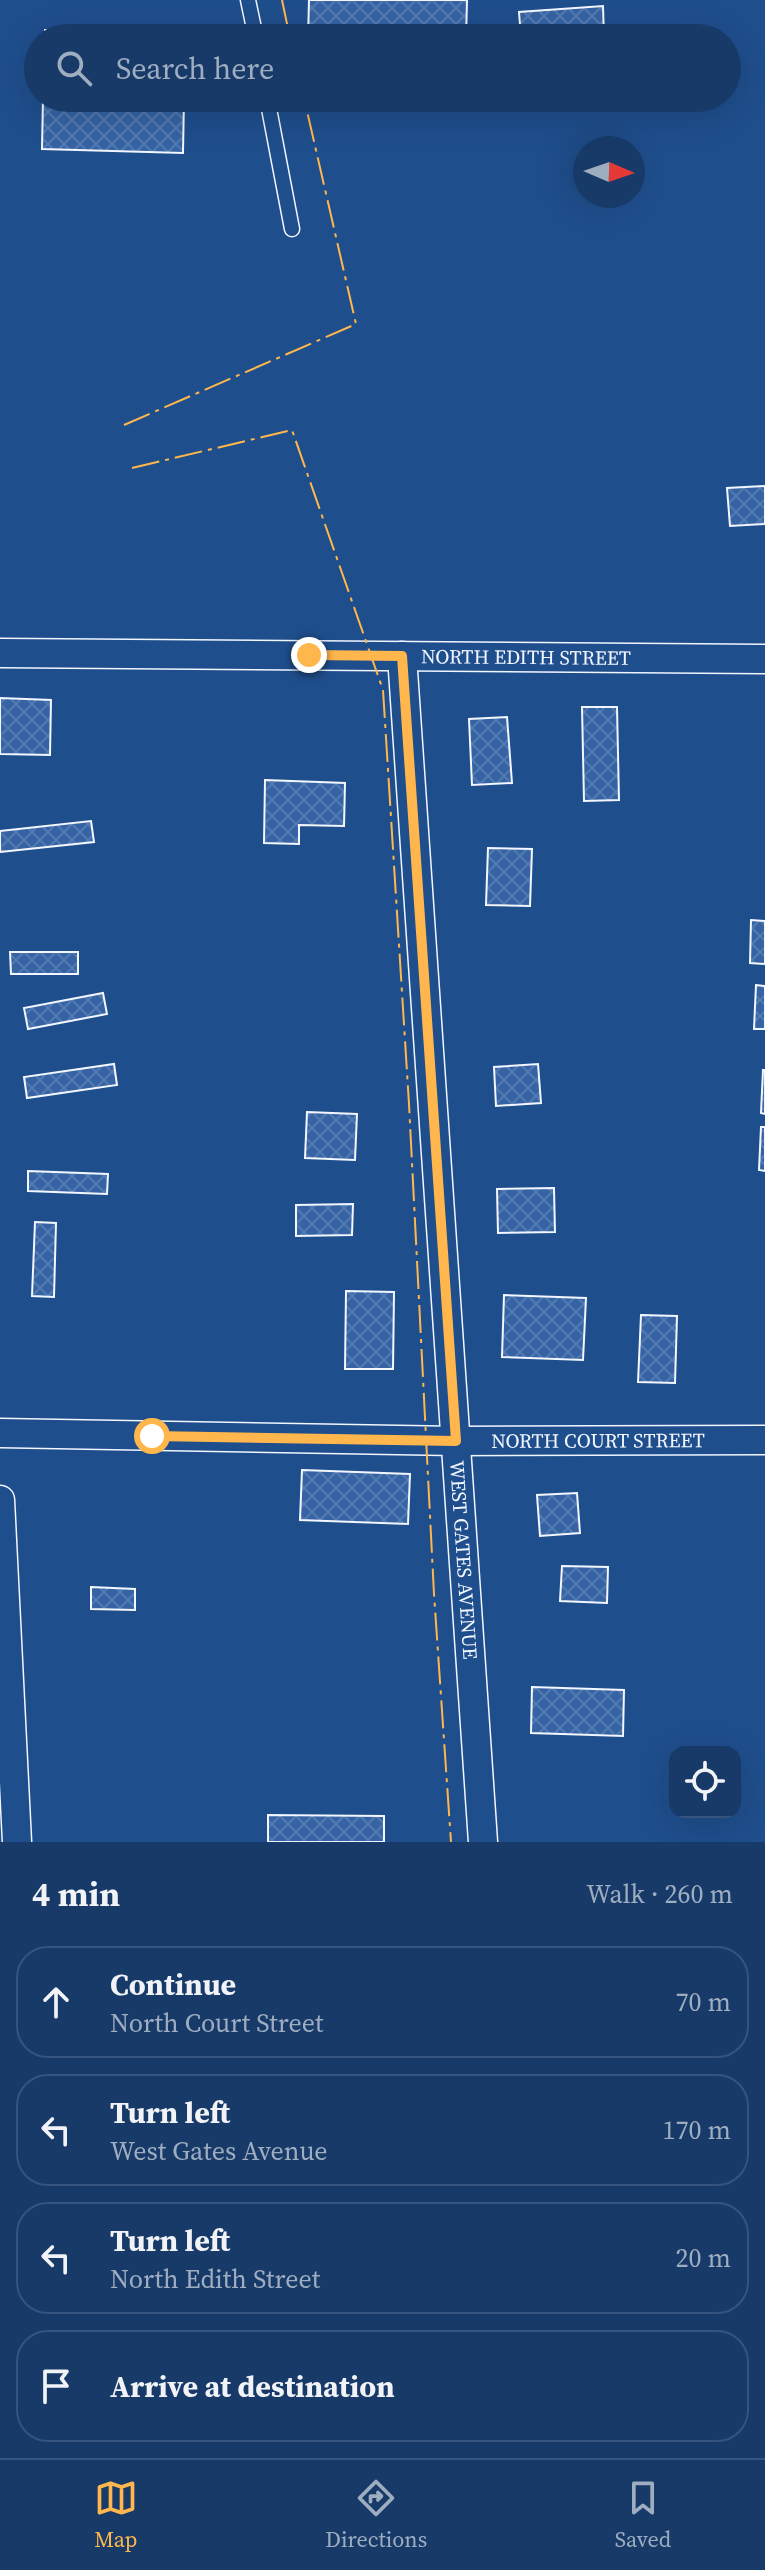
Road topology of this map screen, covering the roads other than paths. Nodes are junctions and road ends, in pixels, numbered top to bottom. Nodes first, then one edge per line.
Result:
1 (248, 0) edge
2 (253, 24) edge
3 (270, 112) edge
4 (292, 229) dead end
5 (0, 653) edge
6 (402, 656) junction
7 (765, 659) edge
8 (0, 1433) edge
9 (765, 1440) edge
10 (456, 1441) junction
11 (0, 1500) edge
12 (17, 1842) edge
13 (483, 1842) edge

1 - 2 lane
3 - 4 lane
5 - 6 street, NORTH EDITH STREET
6 - 7 street, NORTH EDITH STREET
6 - 10 street, WEST GATES AVENUE
8 - 10 street, NORTH COURT STREET
9 - 10 street, NORTH COURT STREET
10 - 13 street, WEST GATES AVENUE
11 - 12 street

